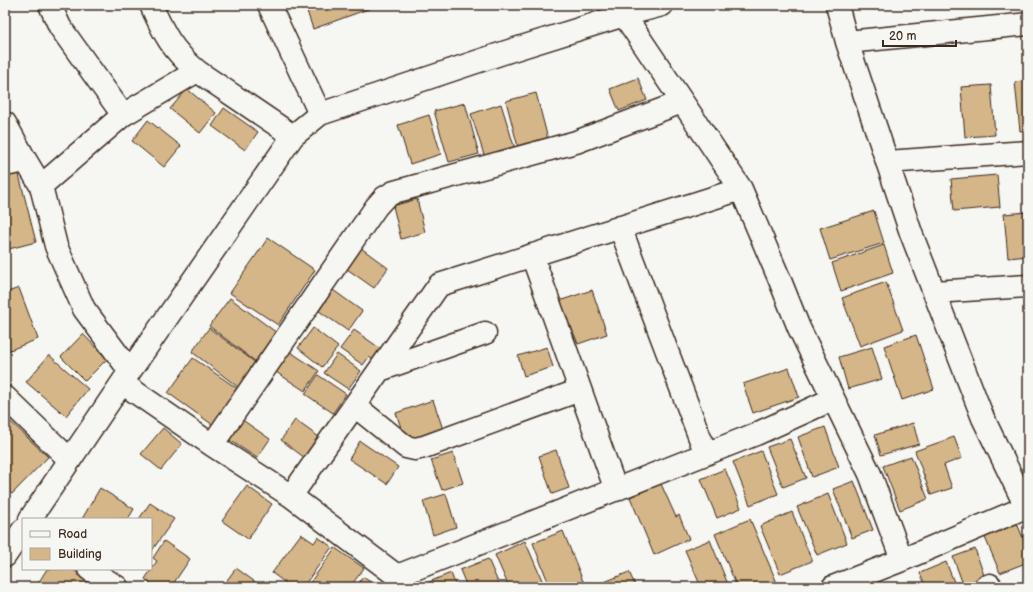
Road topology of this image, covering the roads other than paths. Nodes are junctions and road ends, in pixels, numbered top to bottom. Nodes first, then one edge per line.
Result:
1 (50, 5) edge
2 (151, 5) edge
3 (268, 5) edge
4 (662, 5) edge
5 (837, 5) edge
6 (624, 15) junction
7 (1028, 24) edge
8 (847, 42) junction
9 (197, 71) junction
10 (682, 102) junction
11 (320, 114) junction
12 (123, 115) junction
13 (5, 124) edge
14 (293, 136) junction
15 (1028, 152) edge
16 (26, 161) junction
17 (887, 162) junction
18 (5, 165) edge
19 (40, 186) junction
20 (741, 189) junction
21 (620, 227) junction
22 (532, 255) junction
23 (1028, 286) edge
24 (934, 292) junction
25 (485, 333) dead end
26 (380, 370) junction
27 (126, 377) junction
28 (580, 390) junction
29 (5, 397) edge
30 (834, 399) junction
31 (355, 406) junction
32 (212, 444) junction
33 (706, 454) junction
34 (70, 460) junction
35 (1020, 476) edge
36 (616, 490) junction
37 (291, 496) junction
38 (1027, 509) edge
39 (31, 518) edge
40 (22, 531) edge
41 (5, 556) edge
42 (902, 560) junction
43 (91, 570) edge
44 (863, 582) edge
45 (117, 587) edge
46 (833, 587) edge

1 - 12 street
2 - 9 street
3 - 11 street
4 - 6 street
5 - 8 street
6 - 10 street
6 - 11 street
7 - 8 street
8 - 17 street
9 - 12 street
9 - 14 street
10 - 20 street
10 - 32 street
11 - 14 street
12 - 19 street
13 - 16 street
14 - 27 street
15 - 17 street
16 - 18 street
16 - 19 street
17 - 24 street
19 - 27 street
20 - 21 street
20 - 30 street
21 - 22 street
21 - 33 street
22 - 26 street
22 - 28 street
23 - 24 street
24 - 35 street
25 - 26 street
26 - 31 street
27 - 32 street
27 - 34 street
28 - 31 street
28 - 36 street
29 - 34 street
30 - 33 street
30 - 42 street
31 - 37 street
32 - 37 street
33 - 36 street
34 - 39 street
35 - 38 street
36 - 37 street
38 - 42 street
40 - 41 street
42 - 44 street
43 - 45 street
44 - 46 street

